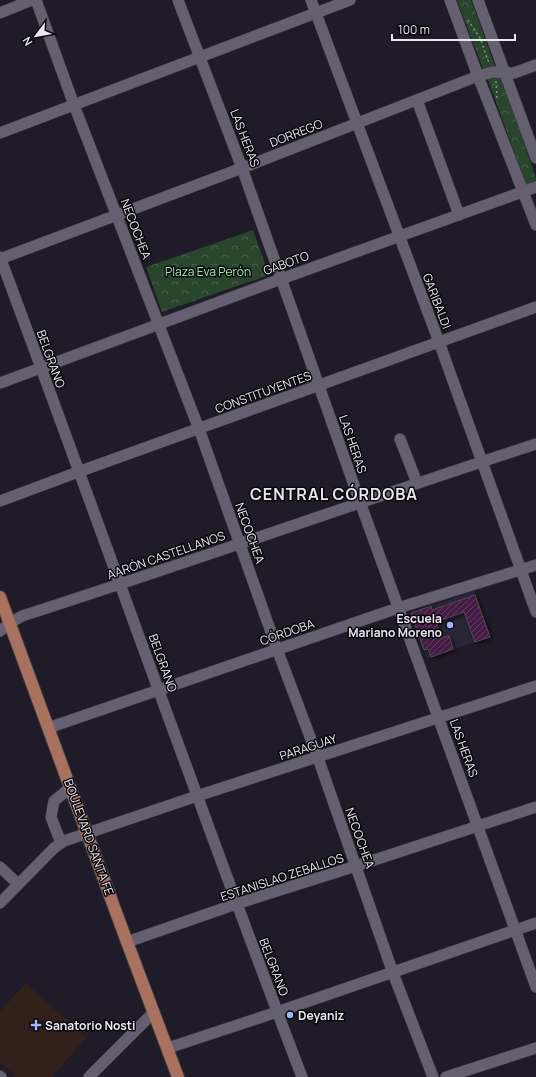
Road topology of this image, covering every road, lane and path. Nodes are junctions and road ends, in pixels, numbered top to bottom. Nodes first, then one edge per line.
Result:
1 (32, 0) edge
2 (36, 0) edge
3 (178, 0) edge
4 (311, 0) edge
5 (350, 0) edge
6 (450, 0) edge
7 (478, 0) edge
8 (0, 13) edge
9 (315, 13) junction
10 (466, 17) dead end
11 (200, 57) junction
12 (536, 65) edge
13 (493, 72) junction
14 (505, 72) junction
15 (478, 76) junction
16 (497, 99) dead end
17 (417, 100) junction
18 (74, 105) junction
19 (357, 123) junction
20 (0, 133) edge
21 (536, 158) edge
22 (242, 168) junction
23 (536, 187) edge
24 (522, 192) junction
25 (459, 215) junction
26 (117, 216) junction
27 (535, 221) edge
28 (399, 237) junction
29 (0, 258) edge
30 (281, 278) junction
31 (536, 307) edge
32 (158, 324) junction
33 (439, 342) junction
34 (41, 368) junction
35 (0, 383) edge
36 (319, 385) junction
37 (199, 429) junction
38 (400, 439) dead end
39 (536, 444) edge
40 (482, 462) junction
41 (78, 472) junction
42 (417, 483) junction
43 (0, 501) edge
44 (360, 502) junction
45 (239, 543) junction
46 (536, 565) edge
47 (521, 570) junction
48 (121, 584) junction
49 (0, 597) edge
50 (398, 608) junction
51 (536, 612) edge
52 (10, 623) junction
53 (0, 631) edge
54 (278, 649) junction
55 (536, 686) edge
56 (159, 691) junction
57 (439, 718) junction
58 (48, 728) junction
59 (318, 758) junction
60 (70, 788) junction
61 (198, 796) junction
62 (536, 807) edge
63 (478, 826) junction
64 (87, 833) junction
65 (61, 843) junction
66 (356, 866) junction
67 (0, 867) edge
68 (18, 884) junction
69 (0, 903) edge
70 (236, 904) junction
71 (536, 924) edge
72 (515, 930) junction
73 (127, 942) junction
74 (393, 973) junction
75 (536, 987) edge
76 (154, 1012) junction
77 (277, 1012) junction
78 (168, 1048) junction
79 (536, 1048) edge
80 (89, 1077) edge
81 (178, 1077) edge
82 (302, 1077) edge
83 (433, 1077) edge
84 (446, 1077) edge

1 - 8 street
2 - 18 street, NECOCHEA
3 - 11 street, LAS HERAS
4 - 9 street, GARIBALDI
5 - 9 street
6 - 15 street
7 - 14 street
9 - 11 street
9 - 19 street, GARIBALDI
10 - 13 path
11 - 18 street
11 - 22 street, LAS HERAS
12 - 14 street, DORREGO
13 - 14 street, DORREGO
13 - 15 street, DORREGO
13 - 16 path
14 - 21 street
15 - 17 street, DORREGO
15 - 24 street
17 - 19 street, DORREGO
17 - 25 street
18 - 20 street
18 - 26 street, NECOCHEA
19 - 22 street, DORREGO
19 - 28 street, GARIBALDI
22 - 26 street, DORREGO
22 - 30 street, LAS HERAS
23 - 24 street, GABOTO
24 - 25 street, GABOTO
24 - 27 street
25 - 28 street, GABOTO
26 - 29 street, DORREGO
26 - 32 street, NECOCHEA
28 - 30 street, GABOTO
28 - 33 street, GARIBALDI
29 - 34 street, BELGRANO
30 - 32 street, GABOTO
30 - 36 street, LAS HERAS
31 - 33 street, CONSTITUYENTES
32 - 34 street, GABOTO
32 - 37 street, NECOCHEA
33 - 36 street, CONSTITUYENTES
33 - 40 street, GARIBALDI
34 - 35 street, GABOTO
34 - 41 street, BELGRANO
36 - 37 street, CONSTITUYENTES
36 - 44 street, LAS HERAS
37 - 41 street, CONSTITUYENTES
37 - 45 street, NECOCHEA
38 - 42 street
39 - 40 street, AARÓN CASTELLANOS
40 - 42 street, AARÓN CASTELLANOS
40 - 47 street, GARIBALDI
41 - 43 street, CONSTITUYENTES
41 - 48 street, BELGRANO
42 - 44 street, AARÓN CASTELLANOS
44 - 45 street, AARÓN CASTELLANOS
44 - 50 street, LAS HERAS
45 - 48 street, AARÓN CASTELLANOS
45 - 54 street, NECOCHEA
46 - 47 street, CÓRDOBA
47 - 50 street, CÓRDOBA
47 - 51 street, GARIBALDI
48 - 52 street, AARÓN CASTELLANOS
48 - 56 street, BELGRANO
49 - 52 main road, BOULEVARD SANTA FE
50 - 54 street, CÓRDOBA
50 - 57 street, LAS HERAS
52 - 53 street, AARÓN CASTELLANOS
52 - 58 main road, BOULEVARD SANTA FE
54 - 56 street, CÓRDOBA
54 - 59 street, NECOCHEA
55 - 57 street, PARAGUAY
56 - 58 street, CÓRDOBA
56 - 61 street, BELGRANO
57 - 59 street, PARAGUAY
57 - 63 street, LAS HERAS
58 - 60 main road, BOULEVARD SANTA FE
59 - 61 street, PARAGUAY
59 - 66 street, NECOCHEA
60 - 64 main road, BOULEVARD SANTA FE
60 - 65 street
61 - 64 street, PARAGUAY
61 - 70 street, BELGRANO
62 - 63 street, ESTANISLAO ZEBALLOS
63 - 66 street, ESTANISLAO ZEBALLOS
63 - 72 street, LAS HERAS
64 - 65 street, PARAGUAY
64 - 73 main road, BOULEVARD SANTA FE
65 - 68 street, PARAGUAY
66 - 70 street, ESTANISLAO ZEBALLOS
66 - 74 street, NECOCHEA
67 - 68 street
68 - 69 street, PARAGUAY
70 - 73 street, ESTANISLAO ZEBALLOS
70 - 77 street, BELGRANO
71 - 72 street
72 - 74 street
72 - 75 street, LAS HERAS
73 - 76 main road, BOULEVARD SANTA FE
74 - 77 street
74 - 83 street, NECOCHEA
76 - 78 main road, BOULEVARD SANTA FE
76 - 80 street
77 - 78 street
77 - 82 street, BELGRANO
78 - 81 main road, BOULEVARD SANTA FE
79 - 84 street

